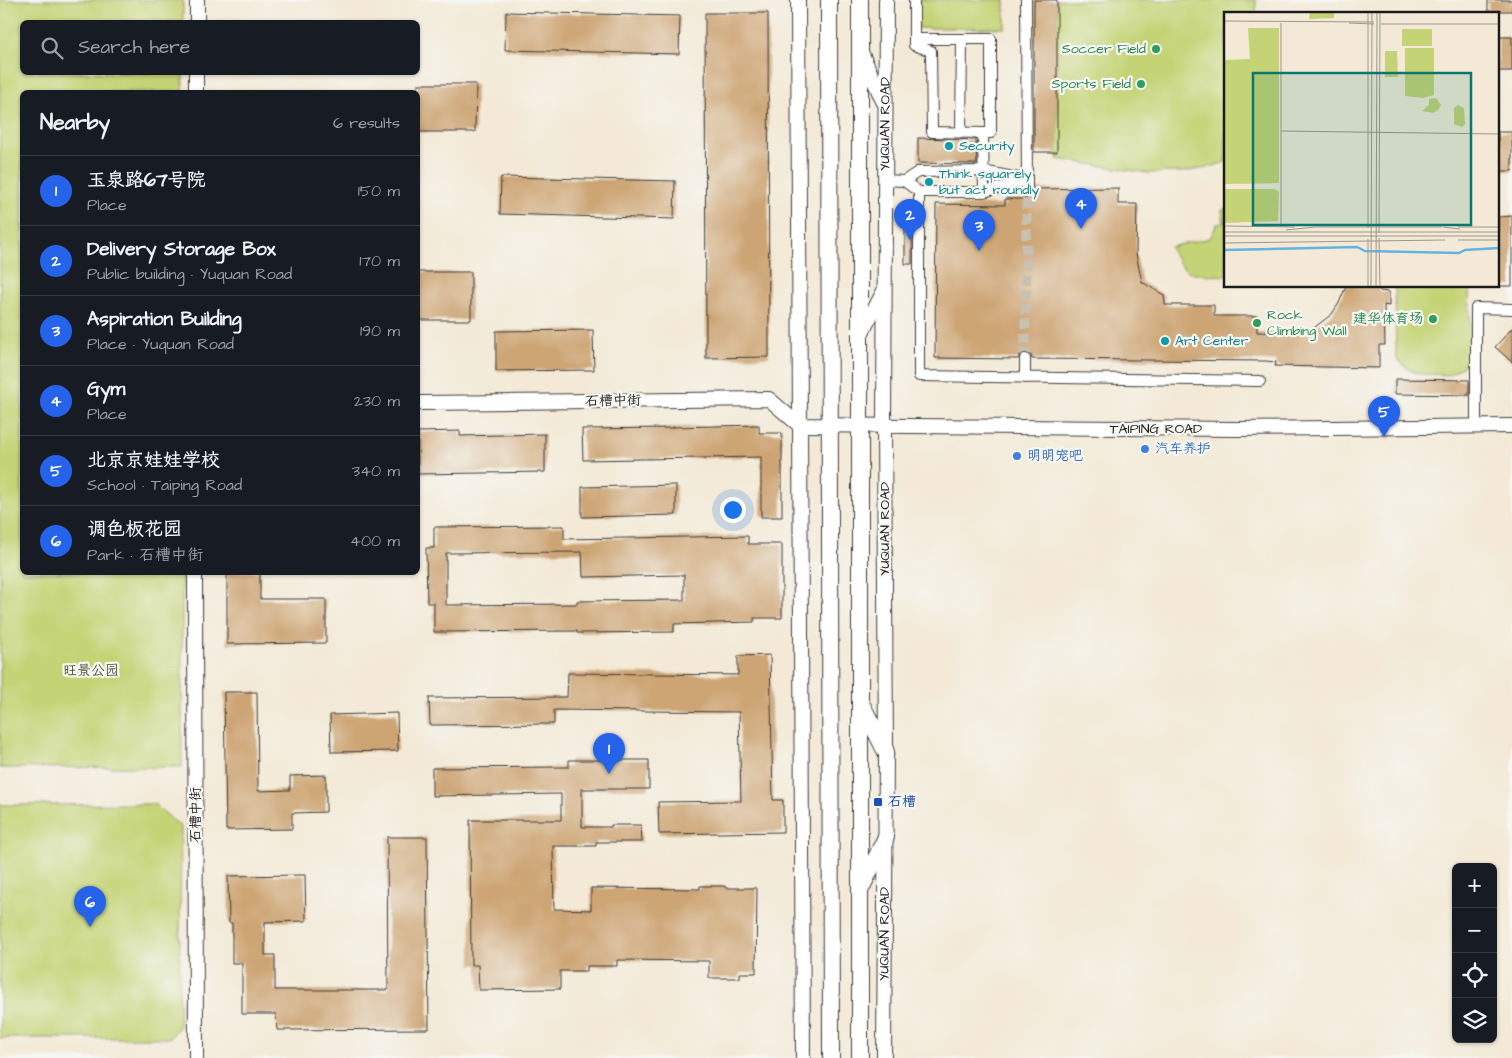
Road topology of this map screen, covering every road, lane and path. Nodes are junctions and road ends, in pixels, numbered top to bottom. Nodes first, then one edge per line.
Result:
1 (197, 0) edge
2 (798, 0) edge
3 (829, 0) edge
4 (860, 0) edge
5 (886, 0) edge
6 (914, 0) edge
7 (1026, 0) edge
8 (197, 20) edge
9 (914, 39) junction
10 (962, 40) junction
11 (860, 49) junction
12 (196, 75) edge
13 (196, 90) edge
14 (886, 106) junction
15 (961, 132) junction
16 (983, 133) junction
17 (984, 171) junction
18 (885, 180) junction
19 (904, 181) junction
20 (1027, 184) junction
21 (919, 192) junction
22 (984, 192) junction
23 (885, 288) junction
24 (1512, 309) edge
25 (859, 336) junction
26 (1025, 359) tunnel mouth
27 (1025, 378) junction
28 (1260, 382) dead end
29 (420, 403) edge
30 (830, 425) junction
31 (800, 426) junction
32 (859, 426) junction
33 (884, 426) junction
34 (1476, 426) junction
35 (1512, 426) edge
36 (195, 575) edge
37 (859, 700) junction
38 (886, 752) junction
39 (886, 837) junction
40 (859, 893) junction
41 (196, 1058) edge
42 (803, 1058) edge
43 (831, 1058) edge
44 (860, 1058) edge
45 (884, 1058) edge

1 - 8 street
2 - 31 street
3 - 30 main road
4 - 11 main road, YUQUAN ROAD
5 - 14 street, YUQUAN ROAD
6 - 9 street
7 - 20 street
9 - 10 street
9 - 15 street
10 - 15 street
10 - 16 street
11 - 14 street
11 - 25 main road, YUQUAN ROAD
12 - 13 street
14 - 18 street, YUQUAN ROAD
15 - 16 street
16 - 17 street
17 - 19 street
17 - 20 street
17 - 22 street
18 - 19 street
18 - 23 street, YUQUAN ROAD
19 - 21 street
20 - 22 street
21 - 22 street
21 - 27 street
23 - 25 street
23 - 33 street, YUQUAN ROAD
24 - 34 street
25 - 32 main road, YUQUAN ROAD
26 - 27 street
27 - 28 street
29 - 31 street, 石槽中街
30 - 31 street, TAIPING ROAD
30 - 32 street, TAIPING ROAD
30 - 43 main road
31 - 42 street
32 - 33 street, TAIPING ROAD
32 - 37 main road, YUQUAN ROAD
33 - 34 street, TAIPING ROAD
33 - 38 street, YUQUAN ROAD
34 - 35 street, TAIPING ROAD
36 - 41 street, 石槽中街
37 - 38 main road
37 - 40 main road, YUQUAN ROAD
38 - 39 street, YUQUAN ROAD
39 - 40 main road
39 - 45 street, YUQUAN ROAD
40 - 44 main road, YUQUAN ROAD

